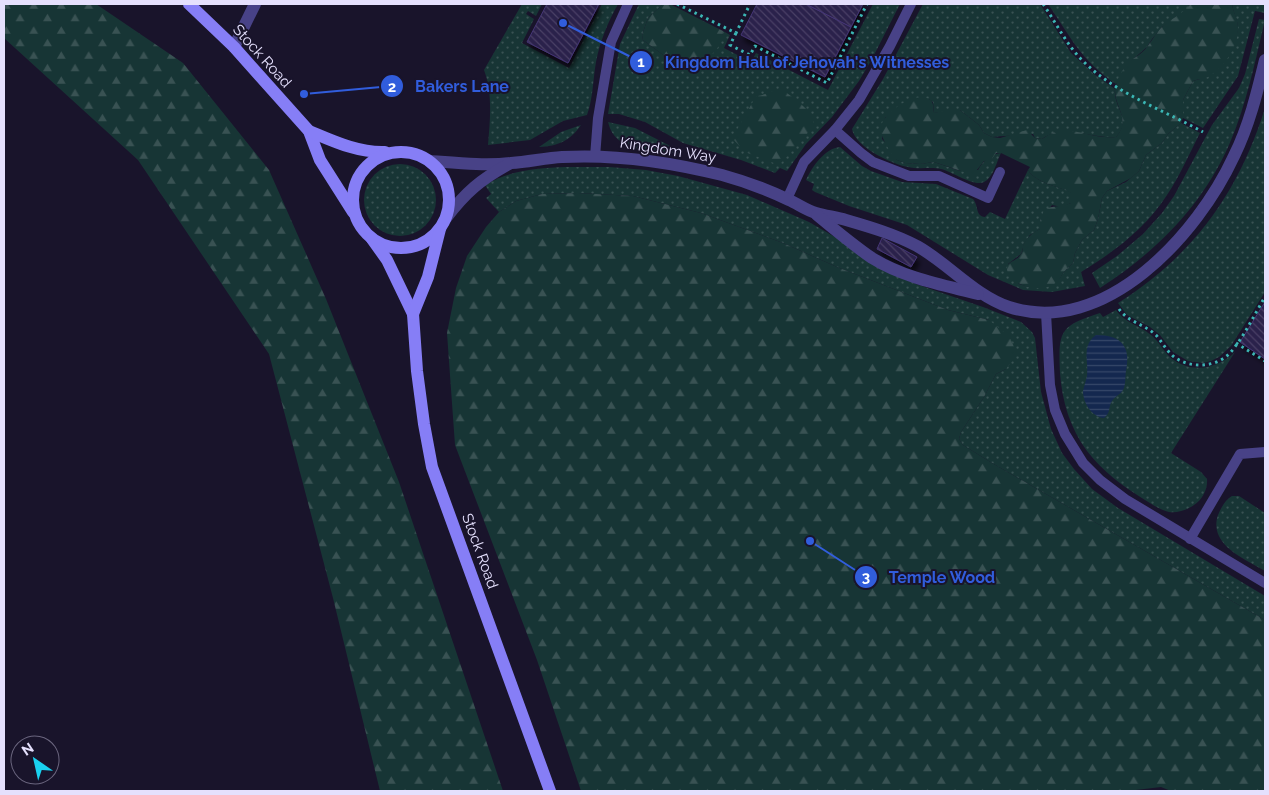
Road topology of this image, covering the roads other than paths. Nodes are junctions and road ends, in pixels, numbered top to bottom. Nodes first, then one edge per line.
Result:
1 (189, 4) edge
2 (255, 4) edge
3 (628, 4) edge
4 (911, 4) edge
5 (234, 47) junction
6 (1265, 60) edge
7 (836, 130) junction
8 (309, 131) junction
9 (394, 152) junction
10 (595, 157) junction
11 (430, 162) junction
12 (509, 164) junction
13 (1000, 172) dead end
14 (787, 199) junction
15 (815, 213) junction
16 (354, 214) junction
17 (443, 224) junction
18 (372, 239) junction
19 (983, 295) junction
20 (1046, 313) junction
21 (413, 314) junction
22 (1265, 452) edge
23 (1190, 539) junction
24 (1265, 583) edge
25 (550, 791) edge

1 - 5 main road, Stock Road
2 - 5 street
3 - 10 lane
4 - 7 lane
5 - 8 main road, Stock Road
6 - 20 street, Kingdom Way
7 - 13 lane
7 - 14 lane
8 - 9 main road, Stock Road
8 - 16 main road, Stock Road
9 - 11 main road
9 - 16 main road
10 - 12 street, Kingdom Way
10 - 14 street, Kingdom Way
11 - 12 street, Kingdom Way
11 - 17 main road
12 - 17 street, Kingdom Way
14 - 15 street, Kingdom Way
15 - 19 street, Kingdom Way
15 - 19 street, Kingdom Way
16 - 18 main road
17 - 18 main road
17 - 21 main road, Stock Road
18 - 21 main road, Stock Road
19 - 20 street, Kingdom Way
20 - 23 lane
21 - 25 main road, Stock Road
22 - 23 lane
23 - 24 lane

